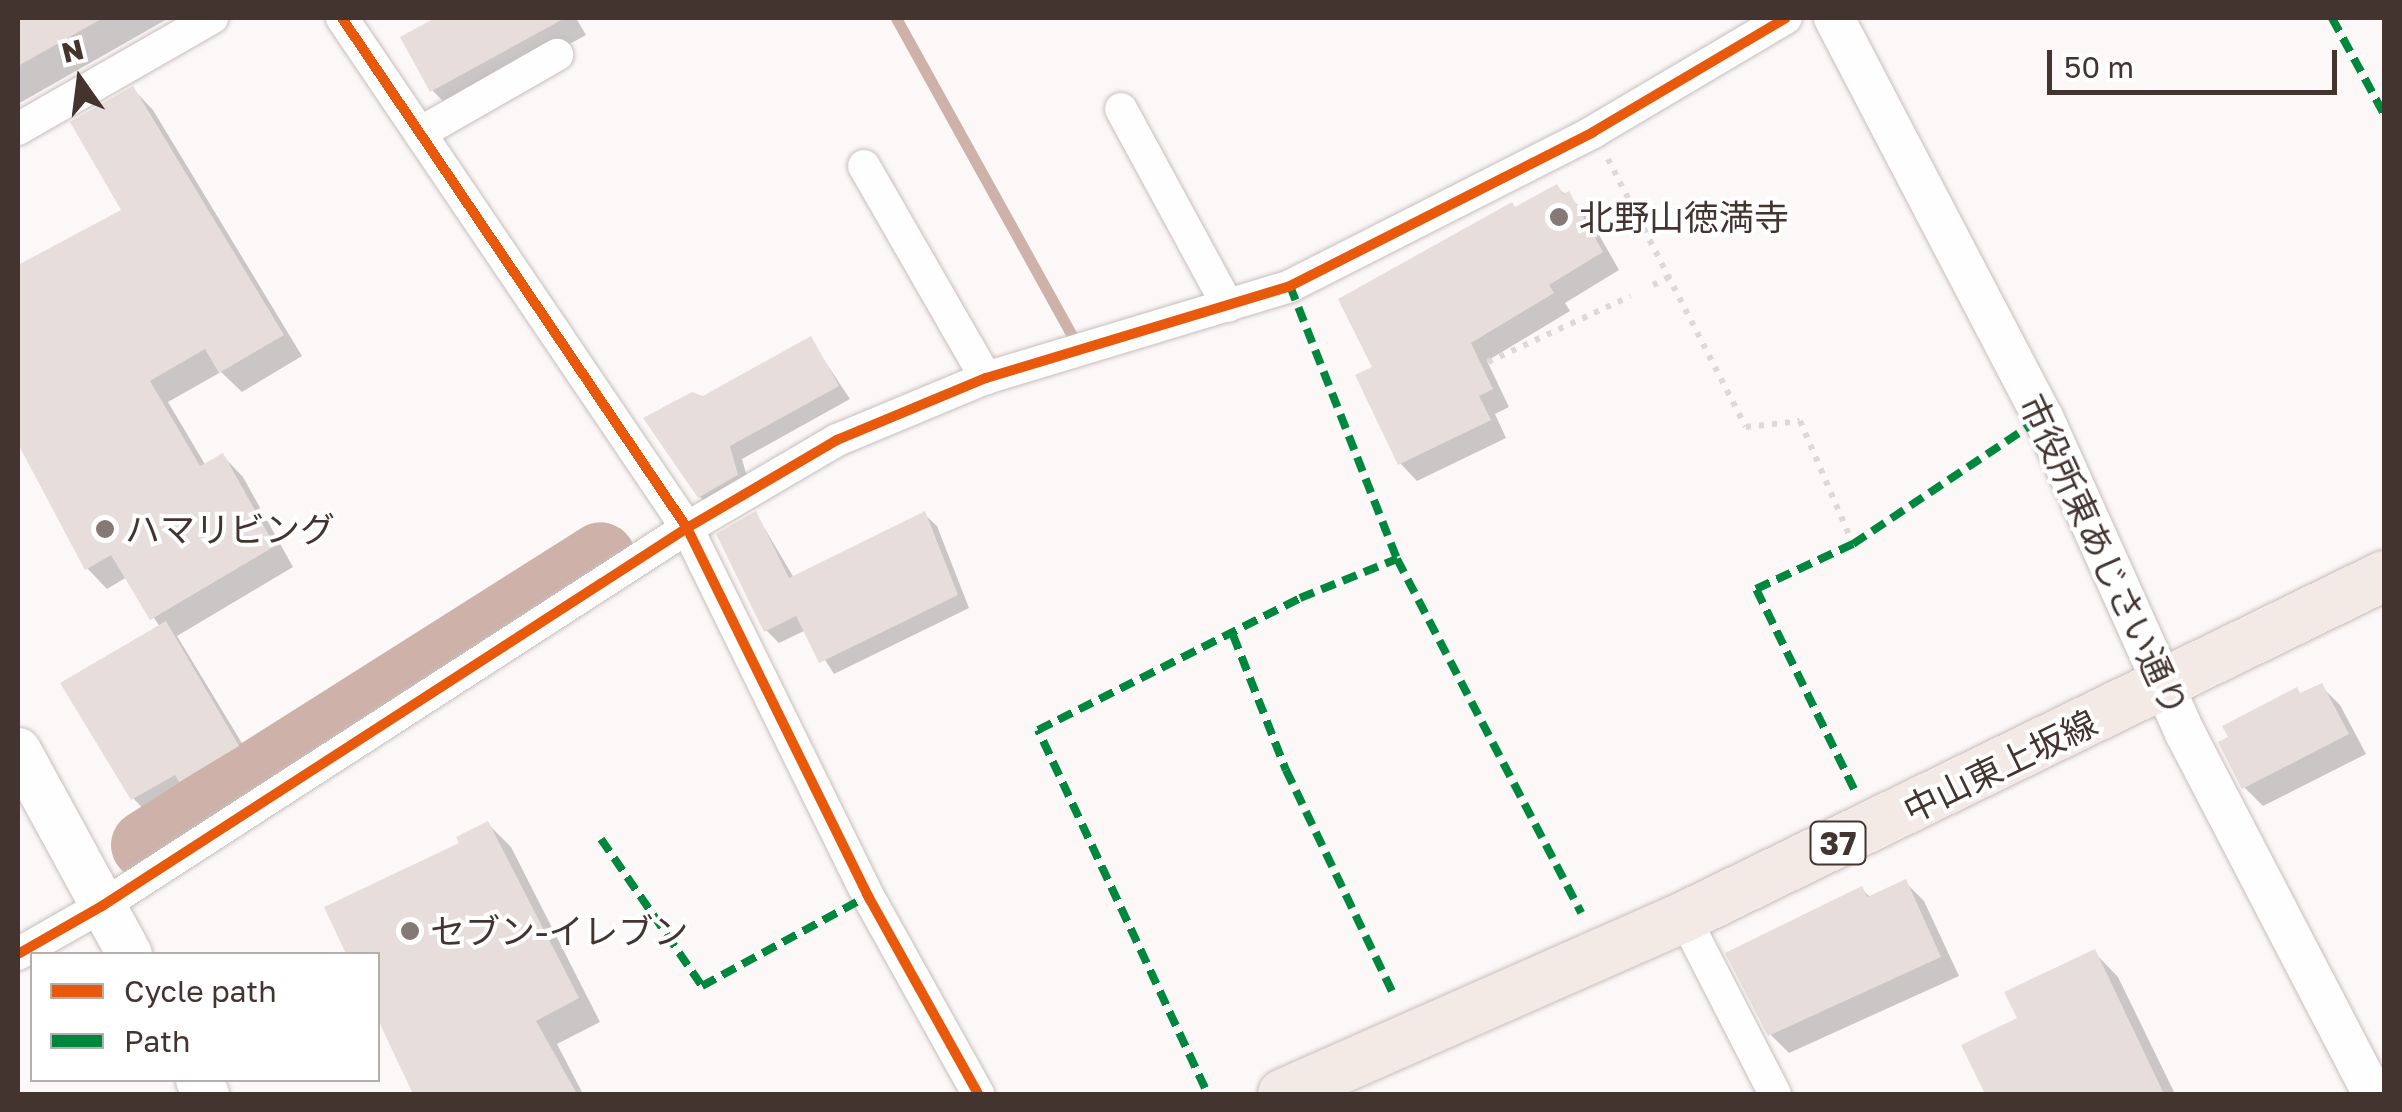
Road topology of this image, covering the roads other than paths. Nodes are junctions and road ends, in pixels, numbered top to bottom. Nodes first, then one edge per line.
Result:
1 (212, 18) edge
2 (342, 18) edge
3 (1786, 18) edge
4 (1834, 18) edge
5 (556, 56) dead end
6 (1122, 109) dead end
7 (18, 129) edge
8 (420, 133) junction
9 (864, 166) dead end
10 (1228, 306) junction
11 (986, 378) junction
12 (687, 528) junction
13 (2384, 576) edge
14 (2165, 686) junction
15 (18, 750) edge
16 (102, 906) junction
17 (1684, 917) junction
18 (128, 952) edge
19 (18, 954) edge
20 (978, 1094) edge
21 (1283, 1094) edge
22 (1775, 1094) edge
23 (2372, 1094) edge

1 - 7 street
2 - 8 street
3 - 10 street
4 - 14 street, 市役所東あじさい通り
5 - 8 street
6 - 10 street
8 - 12 street
9 - 11 street
10 - 11 street
11 - 12 street
12 - 16 street
12 - 20 street
13 - 14 main road, 中山東上坂線 / 37
14 - 17 main road, 中山東上坂線 / 37
14 - 23 street, 市役所東あじさい通り
15 - 16 main road
16 - 18 main road
16 - 19 street
17 - 21 main road, 中山東上坂線 / 37
17 - 22 street

